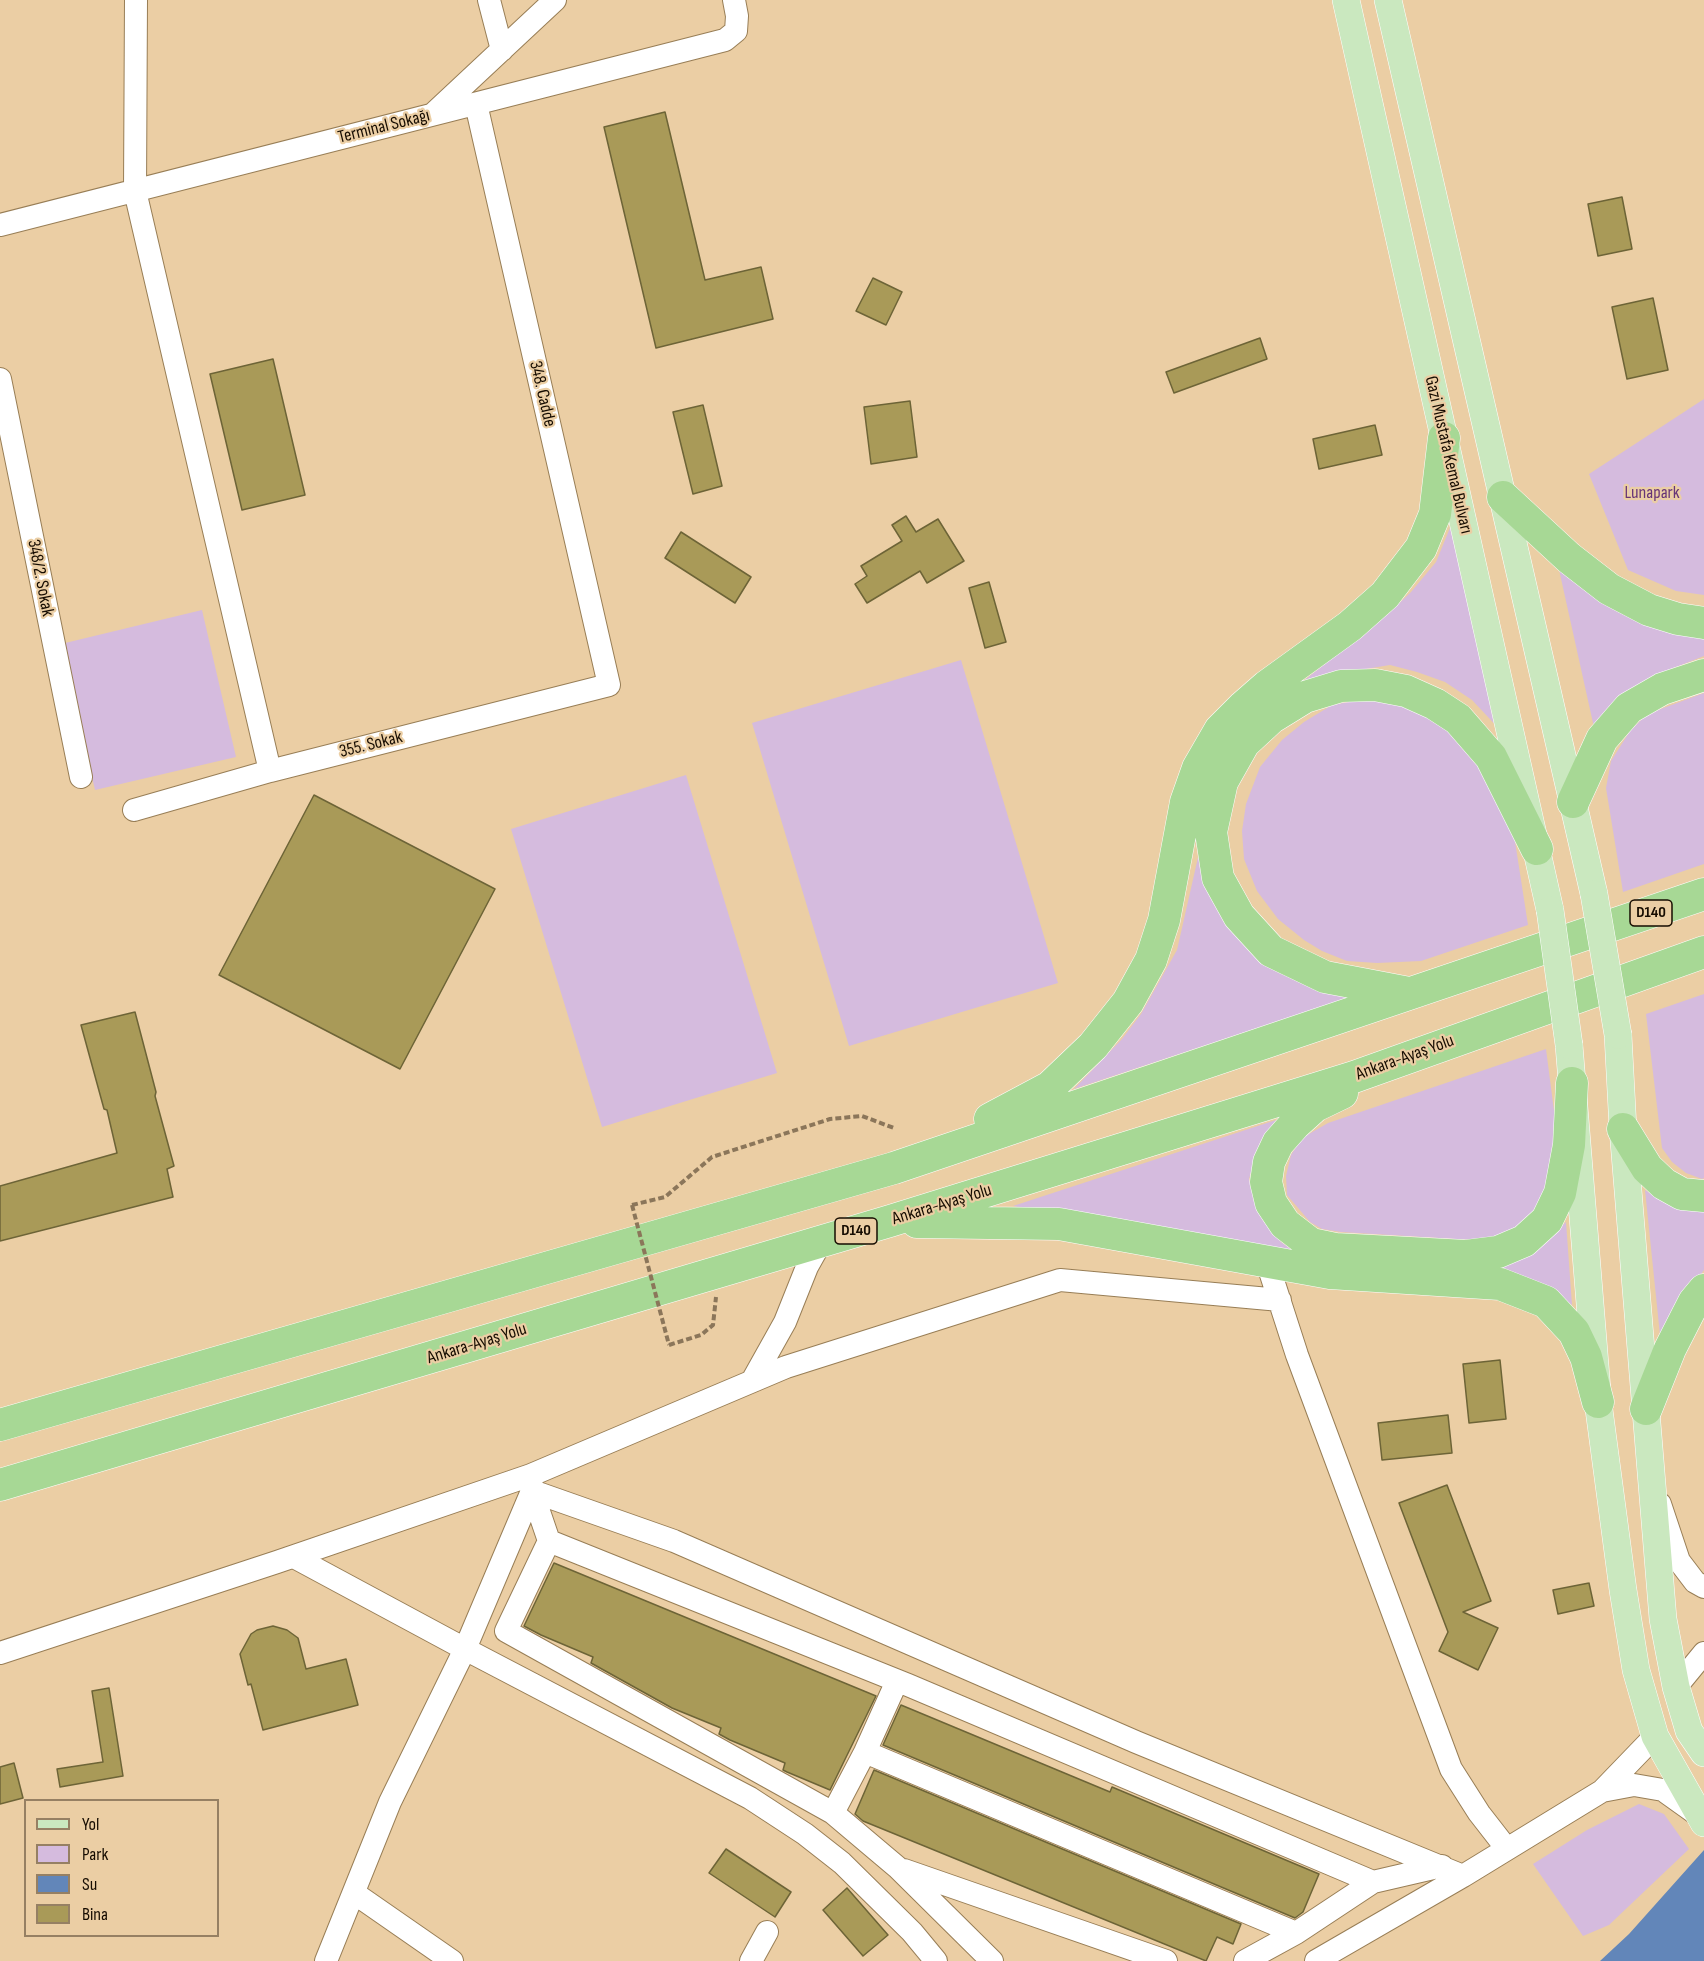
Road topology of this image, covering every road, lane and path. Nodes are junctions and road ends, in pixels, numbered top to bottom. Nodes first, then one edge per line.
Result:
1 (136, 0) edge
2 (489, 0) edge
3 (555, 0) edge
4 (734, 0) edge
5 (1346, 0) edge
6 (1388, 0) edge
7 (502, 50) junction
8 (476, 104) junction
9 (431, 115) junction
10 (135, 191) junction
11 (0, 225) edge
12 (0, 379) edge
13 (1444, 438) junction
14 (1503, 497) junction
15 (1704, 622) edge
16 (1704, 675) edge
17 (609, 685) joint
18 (270, 771) junction
19 (81, 777) dead end
20 (1573, 802) junction
21 (134, 810) dead end
22 (1537, 849) junction
23 (1704, 894) edge
24 (1699, 955) edge
25 (1410, 993) junction
26 (1421, 1053) junction
27 (1572, 1083) junction
28 (894, 1128) dead end
29 (1623, 1129) junction
30 (894, 1168) junction
31 (1704, 1196) edge
32 (890, 1221) junction
33 (821, 1242) junction
34 (1267, 1262) junction
35 (1704, 1290) edge
36 (716, 1297) dead end
37 (1280, 1300) junction
38 (752, 1381) junction
39 (1598, 1402) junction
40 (1646, 1409) junction
41 (0, 1425) edge
42 (1650, 1476) junction
43 (531, 1483) junction
44 (0, 1485) edge
45 (549, 1541) junction
46 (294, 1557) junction
47 (1704, 1587) edge
48 (465, 1650) junction
49 (0, 1653) edge
50 (1704, 1653) edge
51 (897, 1681) junction
52 (1676, 1687) junction
53 (1654, 1736) junction
54 (866, 1752) junction
55 (1704, 1753) edge
56 (1602, 1791) junction
57 (833, 1813) junction
58 (1701, 1819) edge
59 (1507, 1849) junction
60 (1442, 1866) junction
61 (897, 1867) junction
62 (1463, 1876) junction
63 (1373, 1882) junction
64 (354, 1893) junction
65 (767, 1932) dead end
66 (1296, 1933) junction
67 (326, 1961) edge
68 (452, 1961) edge
69 (751, 1961) edge
70 (936, 1961) edge
71 (992, 1961) edge
72 (1167, 1961) edge
73 (1245, 1961) edge
74 (1316, 1961) edge

1 - 10 street
2 - 7 street
3 - 7 street
4 - 8 street, Terminal Sokağı
5 - 13 main road, Gazi Mustafa Kemal Bulvarı
6 - 14 main road
7 - 9 street
8 - 9 street, Terminal Sokağı
8 - 17 street, 348. Cadde
9 - 10 street, Terminal Sokağı
10 - 11 street, Terminal Sokağı
10 - 18 street
12 - 19 street, 348/2. Sokak
13 - 22 main road, Gazi Mustafa Kemal Bulvarı
13 - 30 highway
14 - 15 highway
14 - 20 main road
16 - 20 highway
17 - 18 street, 355. Sokak
18 - 21 street, 355. Sokak
20 - 29 main road, bridge
22 - 25 highway
22 - 27 main road, Gazi Mustafa Kemal Bulvarı, bridge
23 - 25 highway, D140
24 - 26 highway, Ankara-Ayaş Yolu / D140
25 - 30 highway, D140
26 - 27 highway
26 - 32 highway, Ankara-Ayaş Yolu / D140
27 - 39 main road, Gazi Mustafa Kemal Bulvarı
28 - 36 path, bridge
29 - 31 highway
29 - 40 main road
30 - 41 highway, D140
32 - 33 highway, Ankara-Ayaş Yolu / D140
32 - 34 highway
33 - 38 street
33 - 44 highway, Ankara-Ayaş Yolu / D140
34 - 37 street
34 - 39 highway
35 - 40 highway
37 - 38 street
37 - 59 street
38 - 43 street
39 - 53 main road, Gazi Mustafa Kemal Bulvarı
40 - 42 main road
42 - 47 street
42 - 52 main road
43 - 45 street
43 - 46 street
43 - 48 street
43 - 60 street
45 - 51 street
45 - 57 street
46 - 48 street
46 - 49 street
48 - 64 street
48 - 70 street
50 - 52 street
51 - 54 street
51 - 63 street
52 - 55 main road
53 - 56 street
53 - 58 main road, Gazi Mustafa Kemal Bulvarı
54 - 57 street
54 - 66 street
56 - 58 street
56 - 59 street
57 - 61 street
59 - 62 street
60 - 62 street
60 - 63 street
61 - 71 street
61 - 72 street
62 - 74 street
63 - 66 street
64 - 67 street
64 - 68 street
65 - 69 street
66 - 73 street

